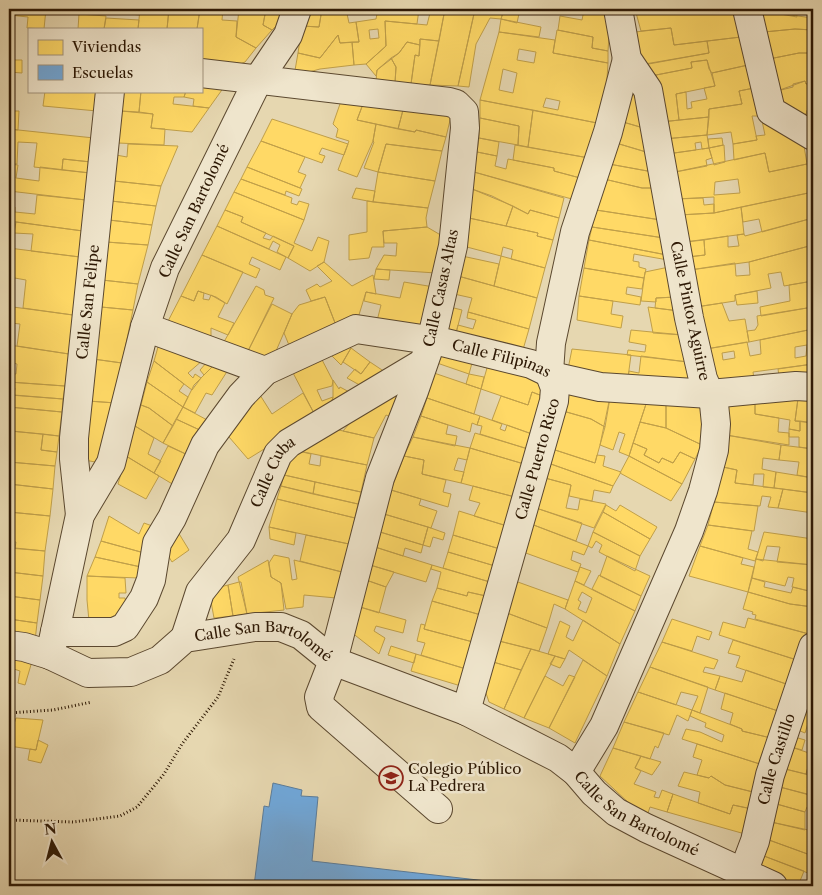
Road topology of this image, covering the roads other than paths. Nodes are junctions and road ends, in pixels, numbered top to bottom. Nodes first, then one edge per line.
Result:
1 (297, 9) edge
2 (618, 9) edge
3 (747, 9) edge
4 (627, 59) junction
5 (202, 73) edge
6 (259, 78) junction
7 (110, 92) edge
8 (813, 136) edge
9 (145, 327) junction
10 (427, 352) junction
11 (265, 371) junction
12 (549, 372) junction
13 (813, 387) edge
14 (710, 394) junction
15 (80, 515) junction
16 (185, 638) junction
17 (52, 644) junction
18 (9, 645) edge
19 (812, 652) edge
20 (333, 661) junction
21 (466, 711) junction
22 (576, 772) junction
23 (438, 809) dead end
24 (743, 873) junction
25 (773, 886) edge

1 - 6 street, Calle San Bartolomé
2 - 4 street, Calle Pintor Aguirre
3 - 8 street
4 - 12 street, Calle Puerto Rico
4 - 14 street, Calle Pintor Aguirre
5 - 6 street
6 - 9 street, Calle San Bartolomé
6 - 10 street, Calle Casas Altas
7 - 15 street, Calle San Felipe
9 - 11 street
9 - 15 street, Calle San Bartolomé
10 - 11 street, Calle Filipinas
10 - 12 street, Calle Filipinas
10 - 16 street, Calle Cuba
10 - 20 street, Calle Casas Altas
11 - 17 street
12 - 14 street, Calle Filipinas
12 - 21 street, Calle Puerto Rico
13 - 14 street, Calle Filipinas
14 - 22 street, Calle Pintor Aguirre
15 - 17 street, Calle San Bartolomé
16 - 17 street, Calle San Bartolomé
16 - 20 street, Calle San Bartolomé
17 - 18 street
19 - 24 street, Calle Castillo
20 - 21 street, Calle San Bartolomé
20 - 23 street, Calle Casas Altas
21 - 22 street, Calle San Bartolomé
22 - 24 street, Calle San Bartolomé
24 - 25 street, Calle San Bartolomé

